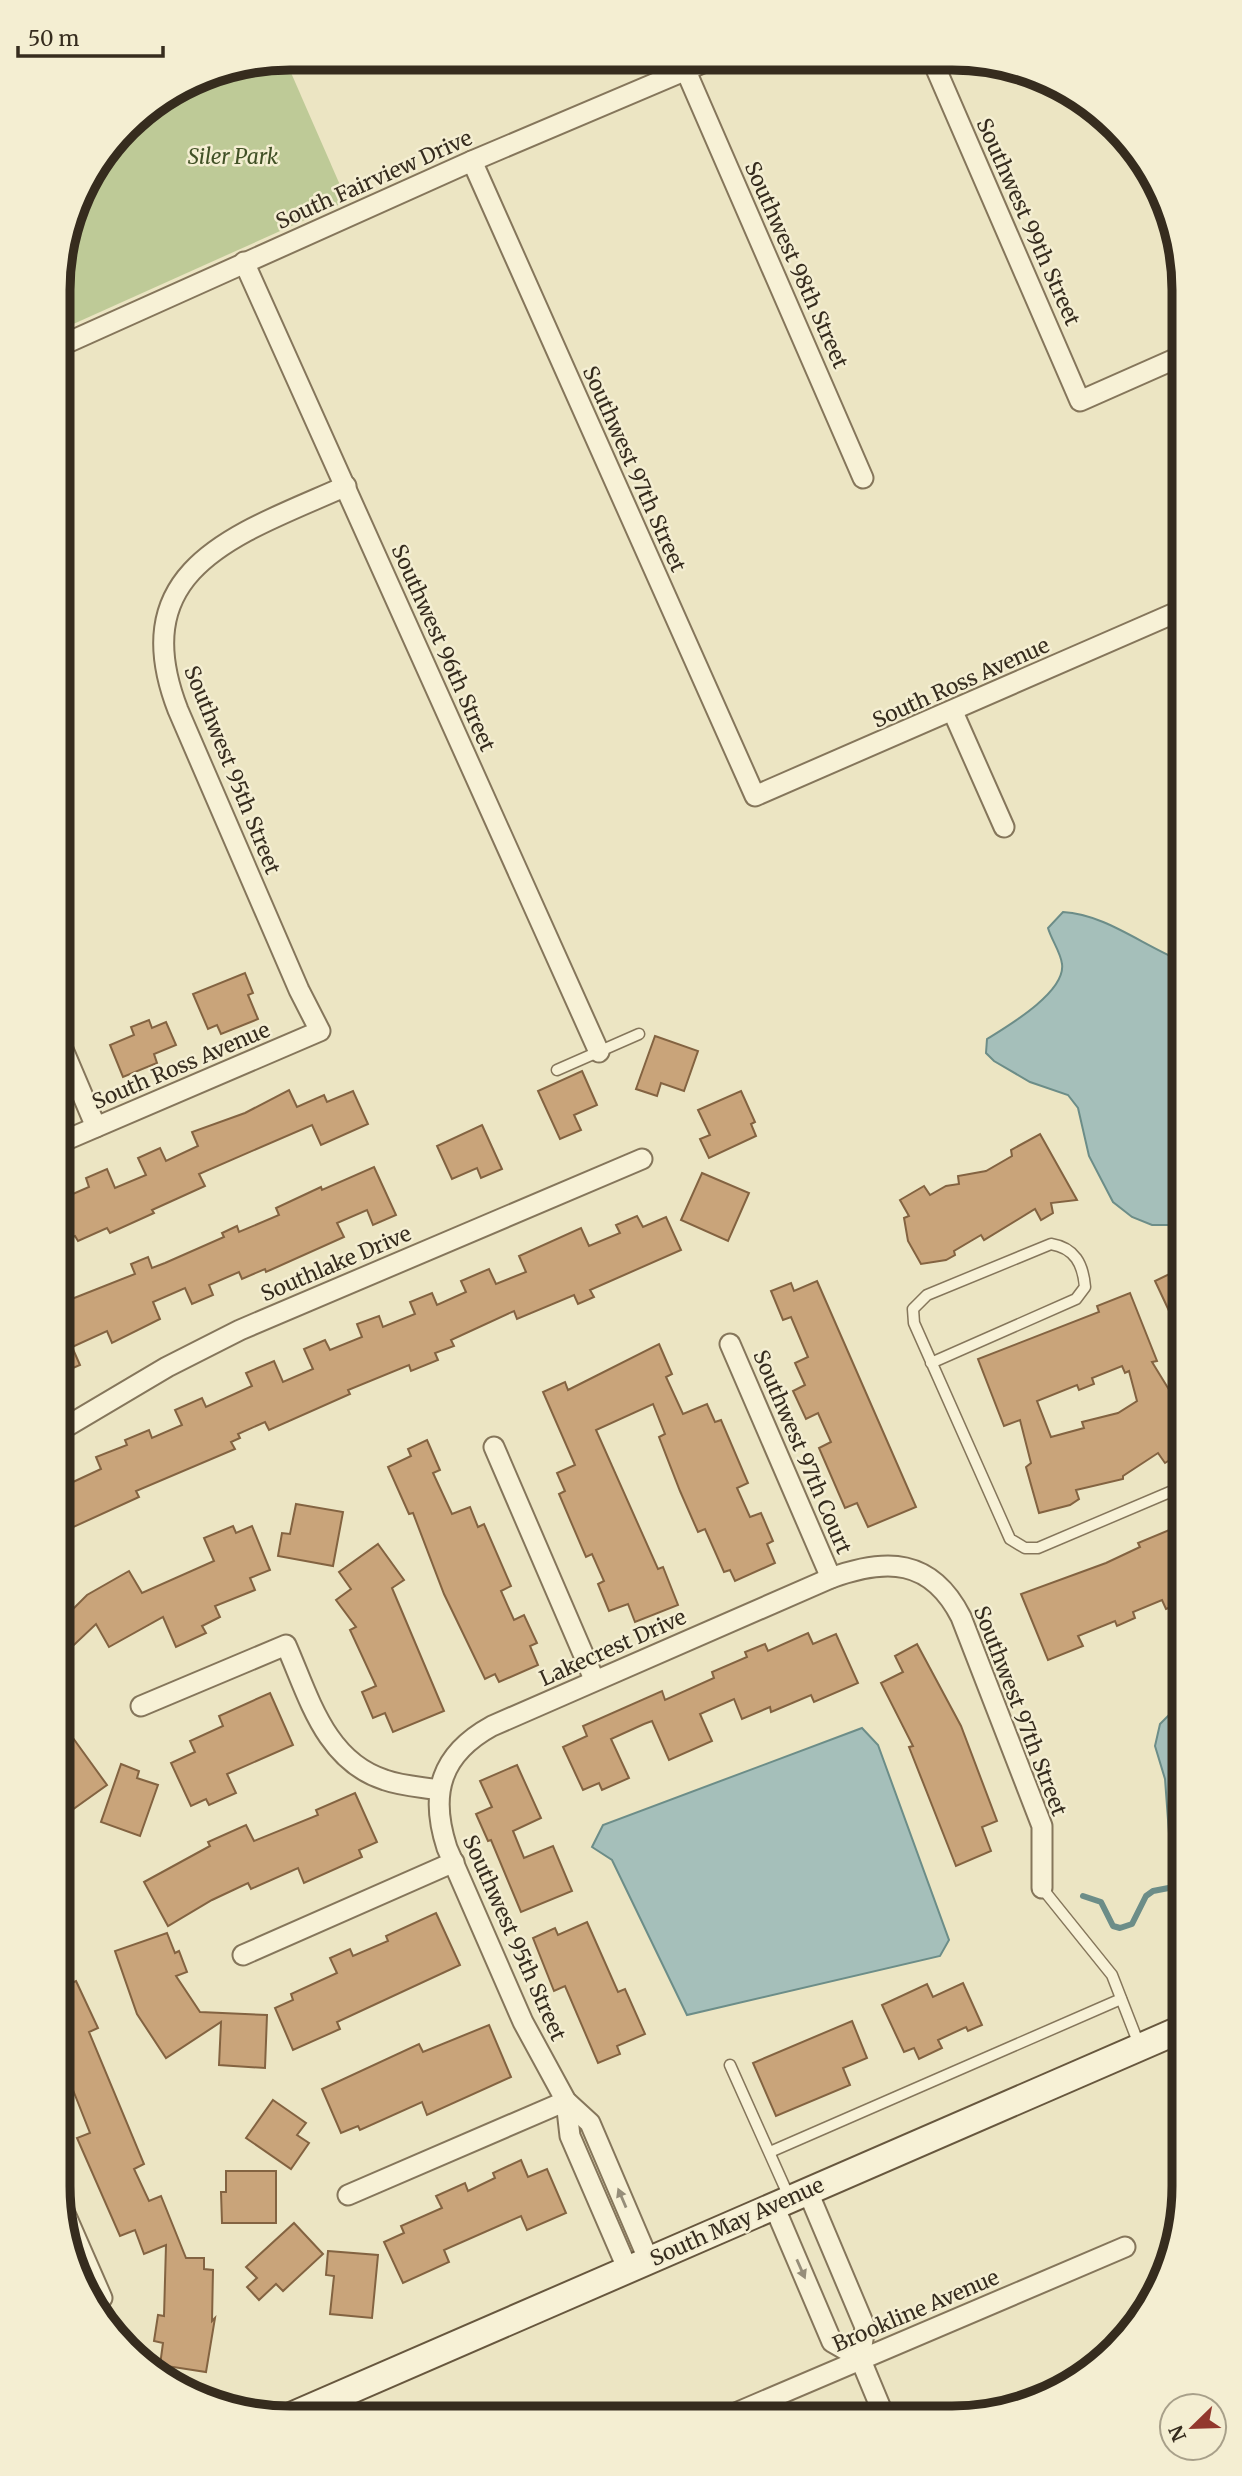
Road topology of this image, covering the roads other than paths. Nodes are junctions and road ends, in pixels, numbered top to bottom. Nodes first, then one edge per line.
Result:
1 (936, 70) edge
2 (686, 71) joint
3 (472, 161) junction
4 (244, 262) junction
5 (70, 341) edge
6 (1172, 360) edge
7 (863, 478) dead end
8 (346, 486) junction
9 (1172, 614) edge
10 (953, 712) junction
11 (755, 796) joint
12 (1004, 827) dead end
13 (320, 1031) joint
14 (639, 1034) dead end
15 (600, 1052) junction
16 (70, 1066) edge
17 (557, 1070) dead end
18 (96, 1127) junction
19 (70, 1138) edge
20 (642, 1159) dead end
21 (730, 1344) dead end
22 (931, 1363) junction
23 (70, 1424) edge
24 (494, 1447) dead end
25 (1172, 1491) edge
26 (831, 1578) junction
27 (594, 1679) junction
28 (141, 1706) dead end
29 (439, 1790) junction
30 (454, 1862) junction
31 (1042, 1888) joint
32 (243, 1955) dead end
33 (1121, 1999) junction
34 (1172, 2033) edge
35 (1140, 2047) junction
36 (730, 2065) dead end
37 (566, 2101) junction
38 (770, 2152) junction
39 (605, 2158) junction
40 (584, 2167) junction
41 (348, 2195) dead end
42 (790, 2199) junction
43 (79, 2244) edge
44 (1125, 2247) dead end
45 (638, 2266) junction
46 (102, 2298) dead end
47 (860, 2358) junction
48 (313, 2406) edge
49 (751, 2406) edge
50 (880, 2406) edge

1 - 6 street, Southwest 99th Street
2 - 3 street, South Fairview Drive
2 - 7 street, Southwest 98th Street
3 - 4 street, South Fairview Drive
3 - 11 street, Southwest 97th Street
4 - 5 street, South Fairview Drive
4 - 8 street, Southwest 96th Street
8 - 13 street, Southwest 95th Street
8 - 15 street, Southwest 96th Street
9 - 10 street, South Ross Avenue
10 - 11 street, South Ross Avenue
10 - 12 street
13 - 18 street, South Ross Avenue
14 - 15 lane
15 - 17 lane
16 - 18 street
18 - 19 street, South Ross Avenue
20 - 23 street, Southlake Drive
21 - 26 street, Southwest 97th Court
22 - 22 lane
22 - 25 lane
24 - 27 street
26 - 27 street, Lakecrest Drive
26 - 31 street, Southwest 97th Street
27 - 29 street, Lakecrest Drive
28 - 29 street
29 - 30 street, Southwest 95th Street
30 - 32 street
30 - 37 street, Southwest 95th Street
31 - 33 lane
33 - 35 lane
33 - 38 lane
34 - 35 main road, South May Avenue
35 - 42 main road, South May Avenue
36 - 38 lane
37 - 39 street, Southwest 95th Street
37 - 40 street, Southwest 95th Street
37 - 41 street
38 - 42 lane
39 - 40 lane
45 -> 39 street, Southwest 95th Street
40 - 45 street, Southwest 95th Street
42 - 45 main road, South May Avenue
42 - 47 street
42 -> 47 street
43 - 46 street
44 - 47 street, Brookline Avenue
45 - 48 main road, South May Avenue
47 - 49 street, Brookline Avenue
47 - 50 street

